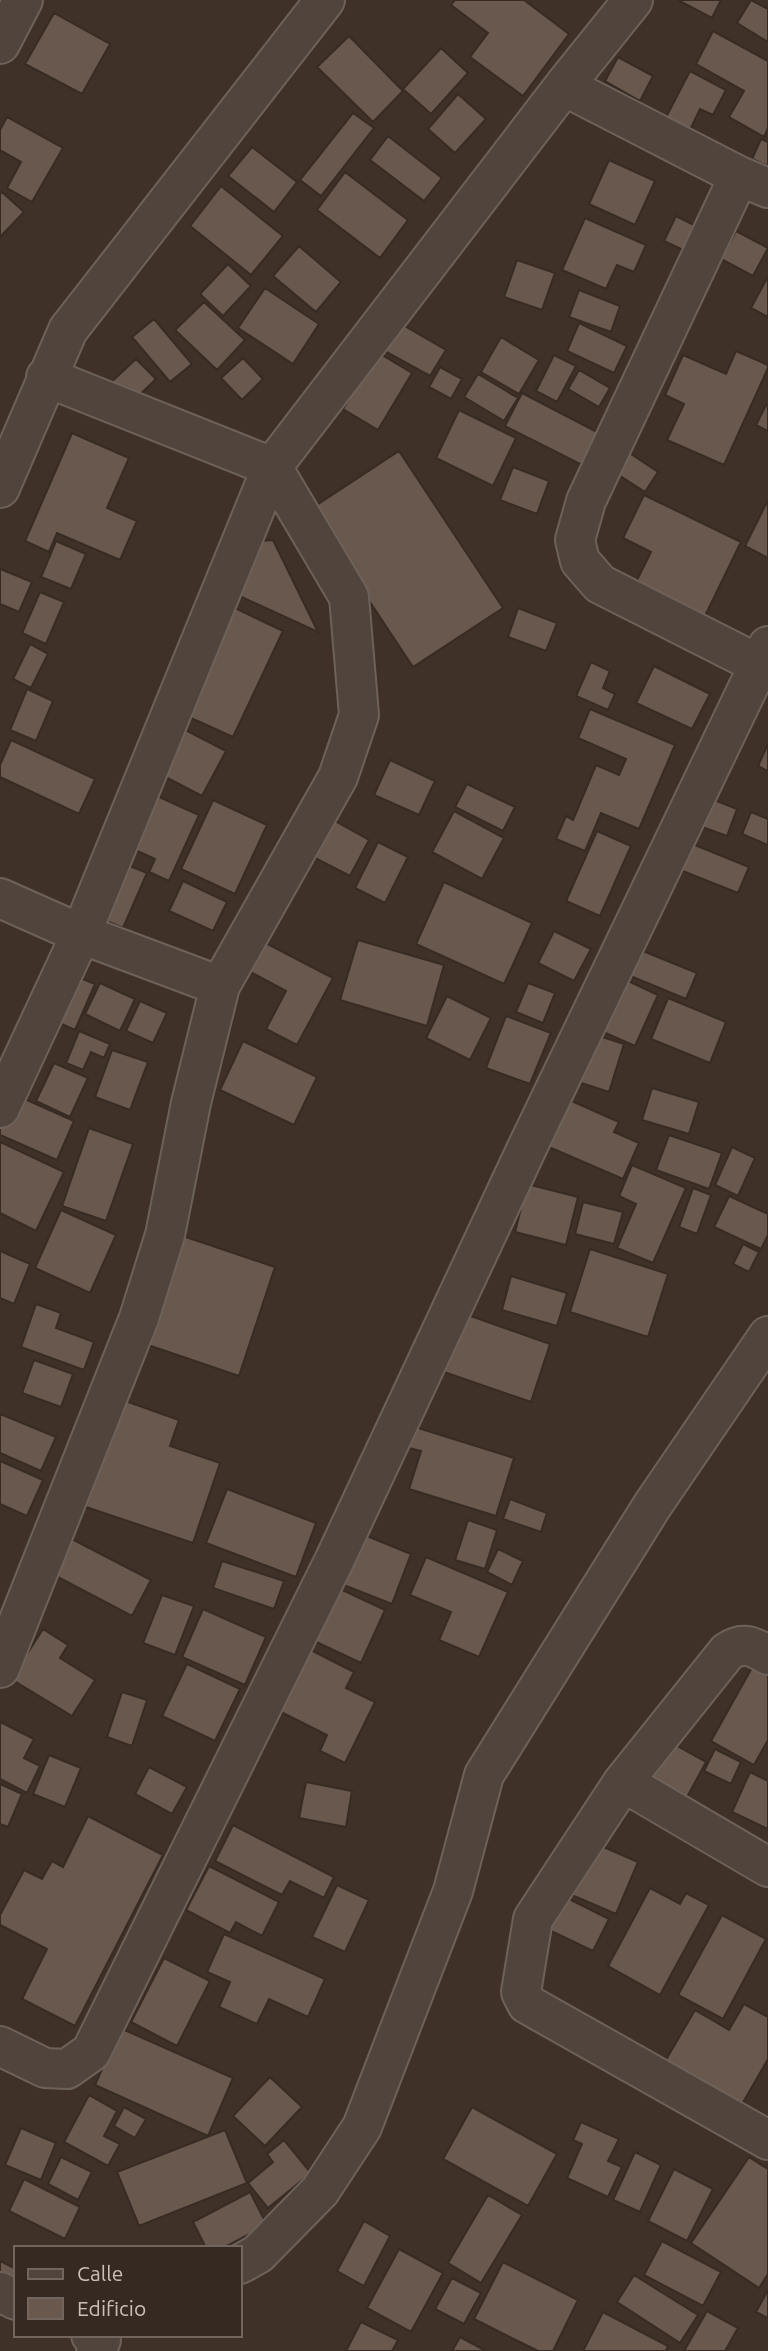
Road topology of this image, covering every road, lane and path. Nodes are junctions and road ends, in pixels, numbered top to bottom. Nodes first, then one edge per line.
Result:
1 (23, 0) edge
2 (325, 0) edge
3 (633, 0) edge
4 (0, 44) edge
5 (564, 86) junction
6 (754, 182) edge
7 (46, 377) junction
8 (272, 467) junction
9 (0, 488) edge
10 (765, 660) edge
11 (0, 898) edge
12 (81, 933) junction
13 (220, 986) junction
14 (0, 1108) edge
15 (768, 1336) edge
16 (768, 1656) edge
17 (0, 1668) edge
18 (623, 1782) junction
19 (768, 1867) edge
20 (0, 2046) edge
21 (768, 2140) edge
22 (242, 2263) edge

1 - 4 street
2 - 7 street
3 - 5 street
5 - 6 street
5 - 8 street
6 - 10 street
7 - 8 street
7 - 9 street
8 - 12 street
8 - 13 street
10 - 20 street
11 - 12 street
12 - 13 street
12 - 14 street
13 - 17 street
15 - 22 street
16 - 18 street
18 - 19 street
18 - 21 street

